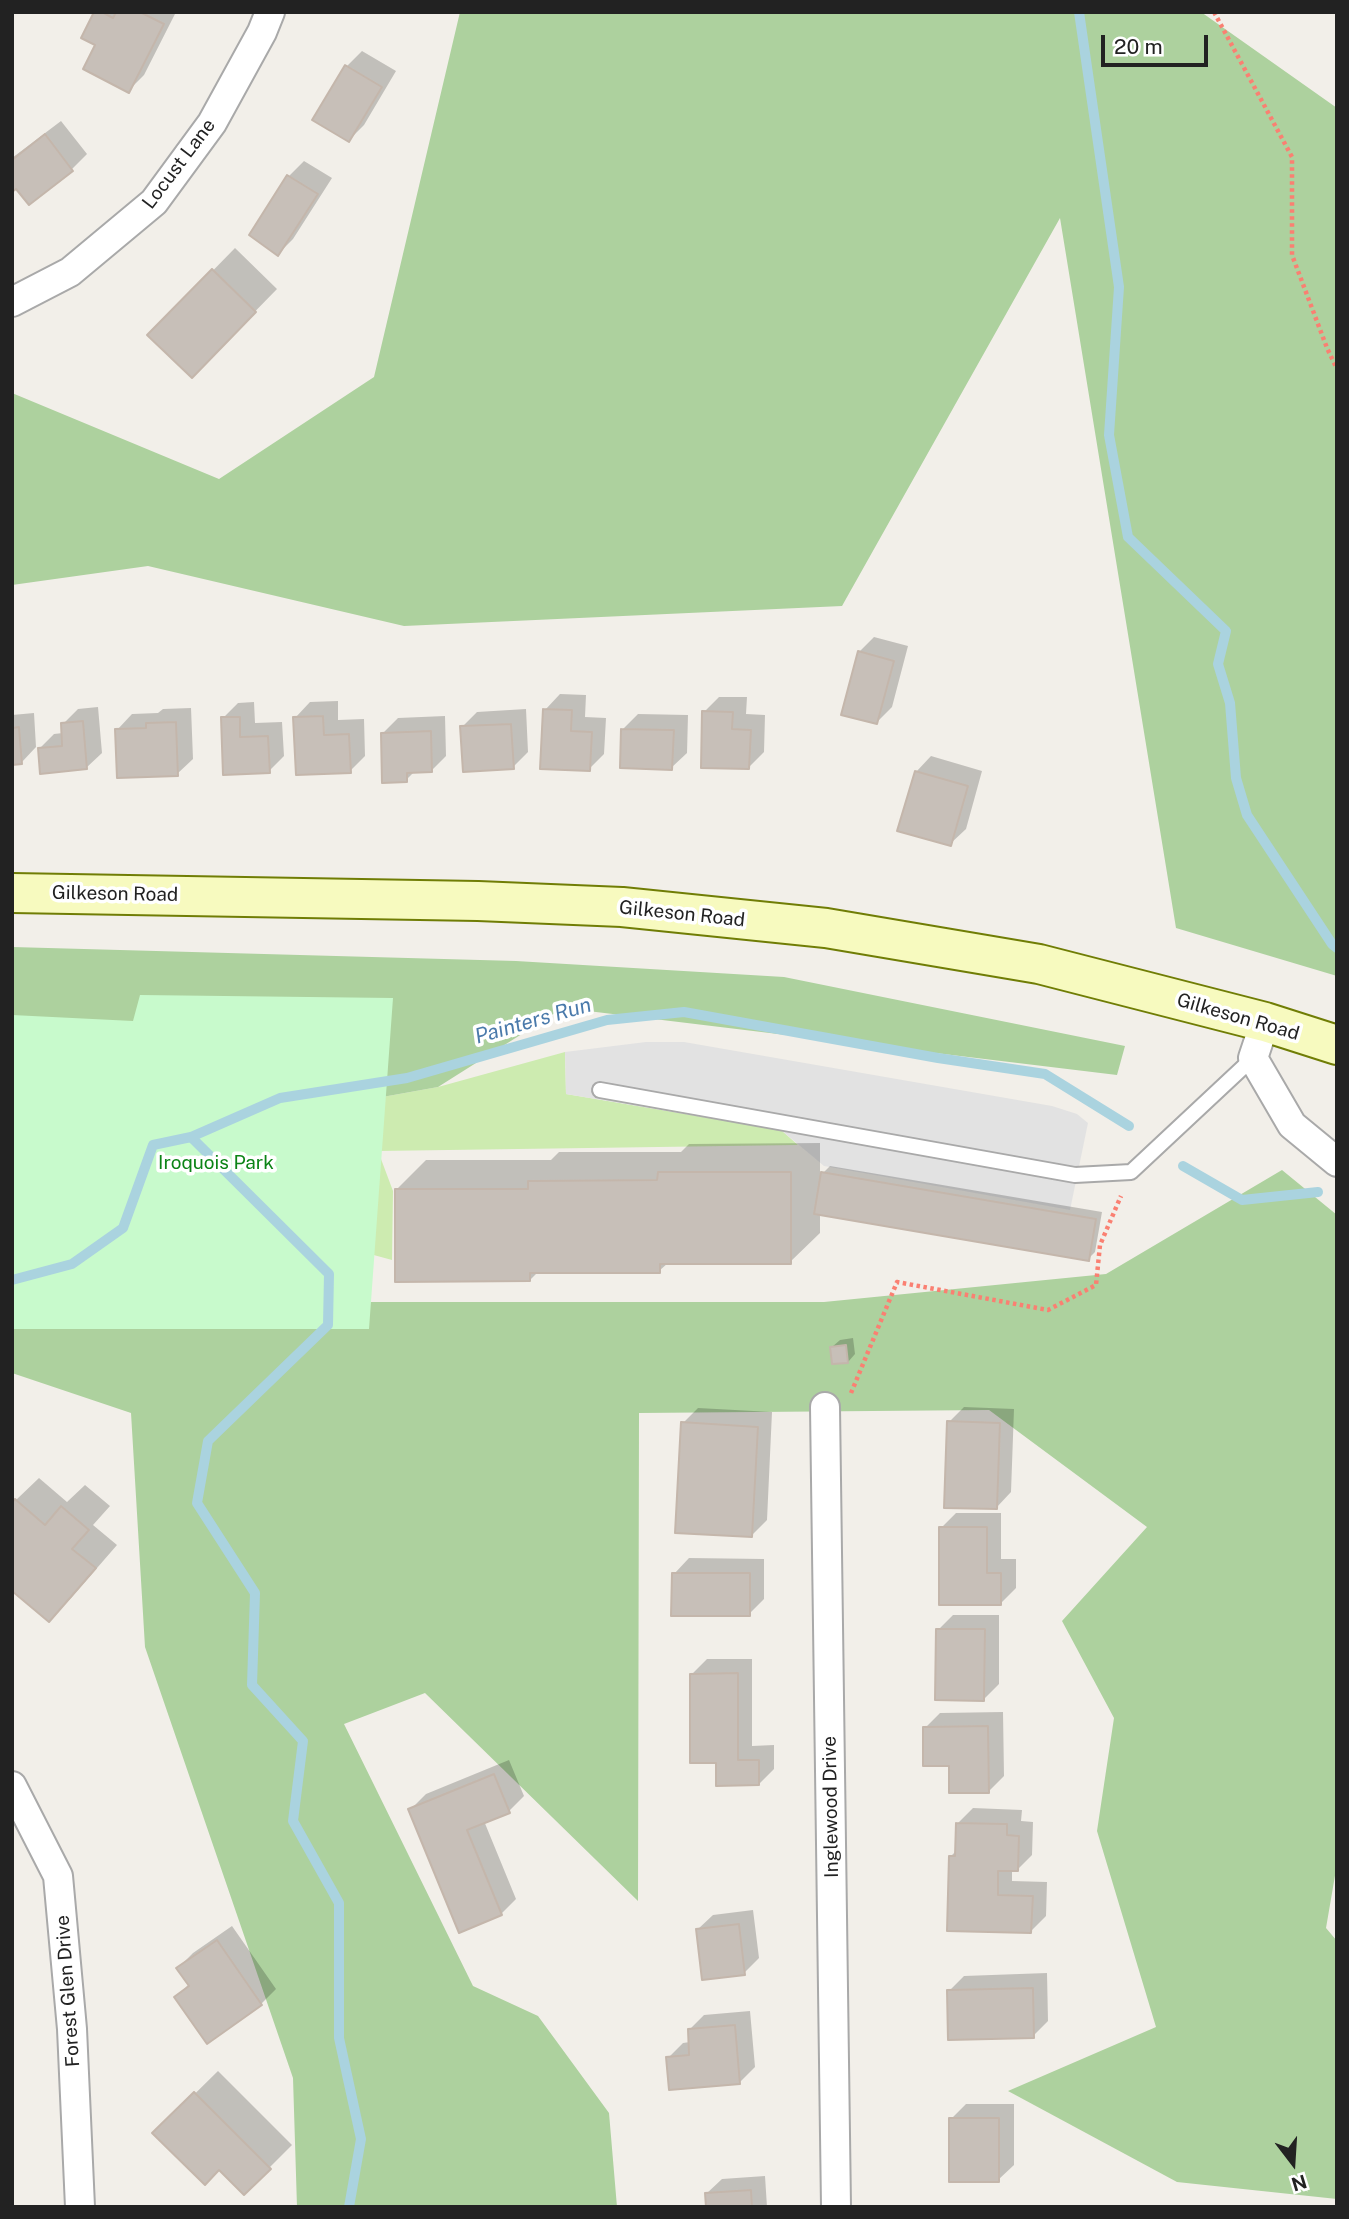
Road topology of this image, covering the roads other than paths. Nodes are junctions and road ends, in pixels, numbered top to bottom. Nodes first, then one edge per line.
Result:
1 (270, 12) edge
2 (12, 302) edge
3 (12, 893) edge
4 (1265, 1022) junction
5 (1337, 1045) edge
6 (1253, 1058) junction
7 (600, 1090) dead end
8 (1337, 1162) edge
9 (825, 1407) dead end
10 (12, 1786) edge
11 (80, 2207) edge
12 (836, 2207) edge

1 - 2 street, Locust Lane
3 - 4 street, Gilkeson Road
4 - 5 street, Gilkeson Road
4 - 6 street
6 - 7 lane
6 - 8 street
9 - 12 street, Inglewood Drive
10 - 11 street, Forest Glen Drive

